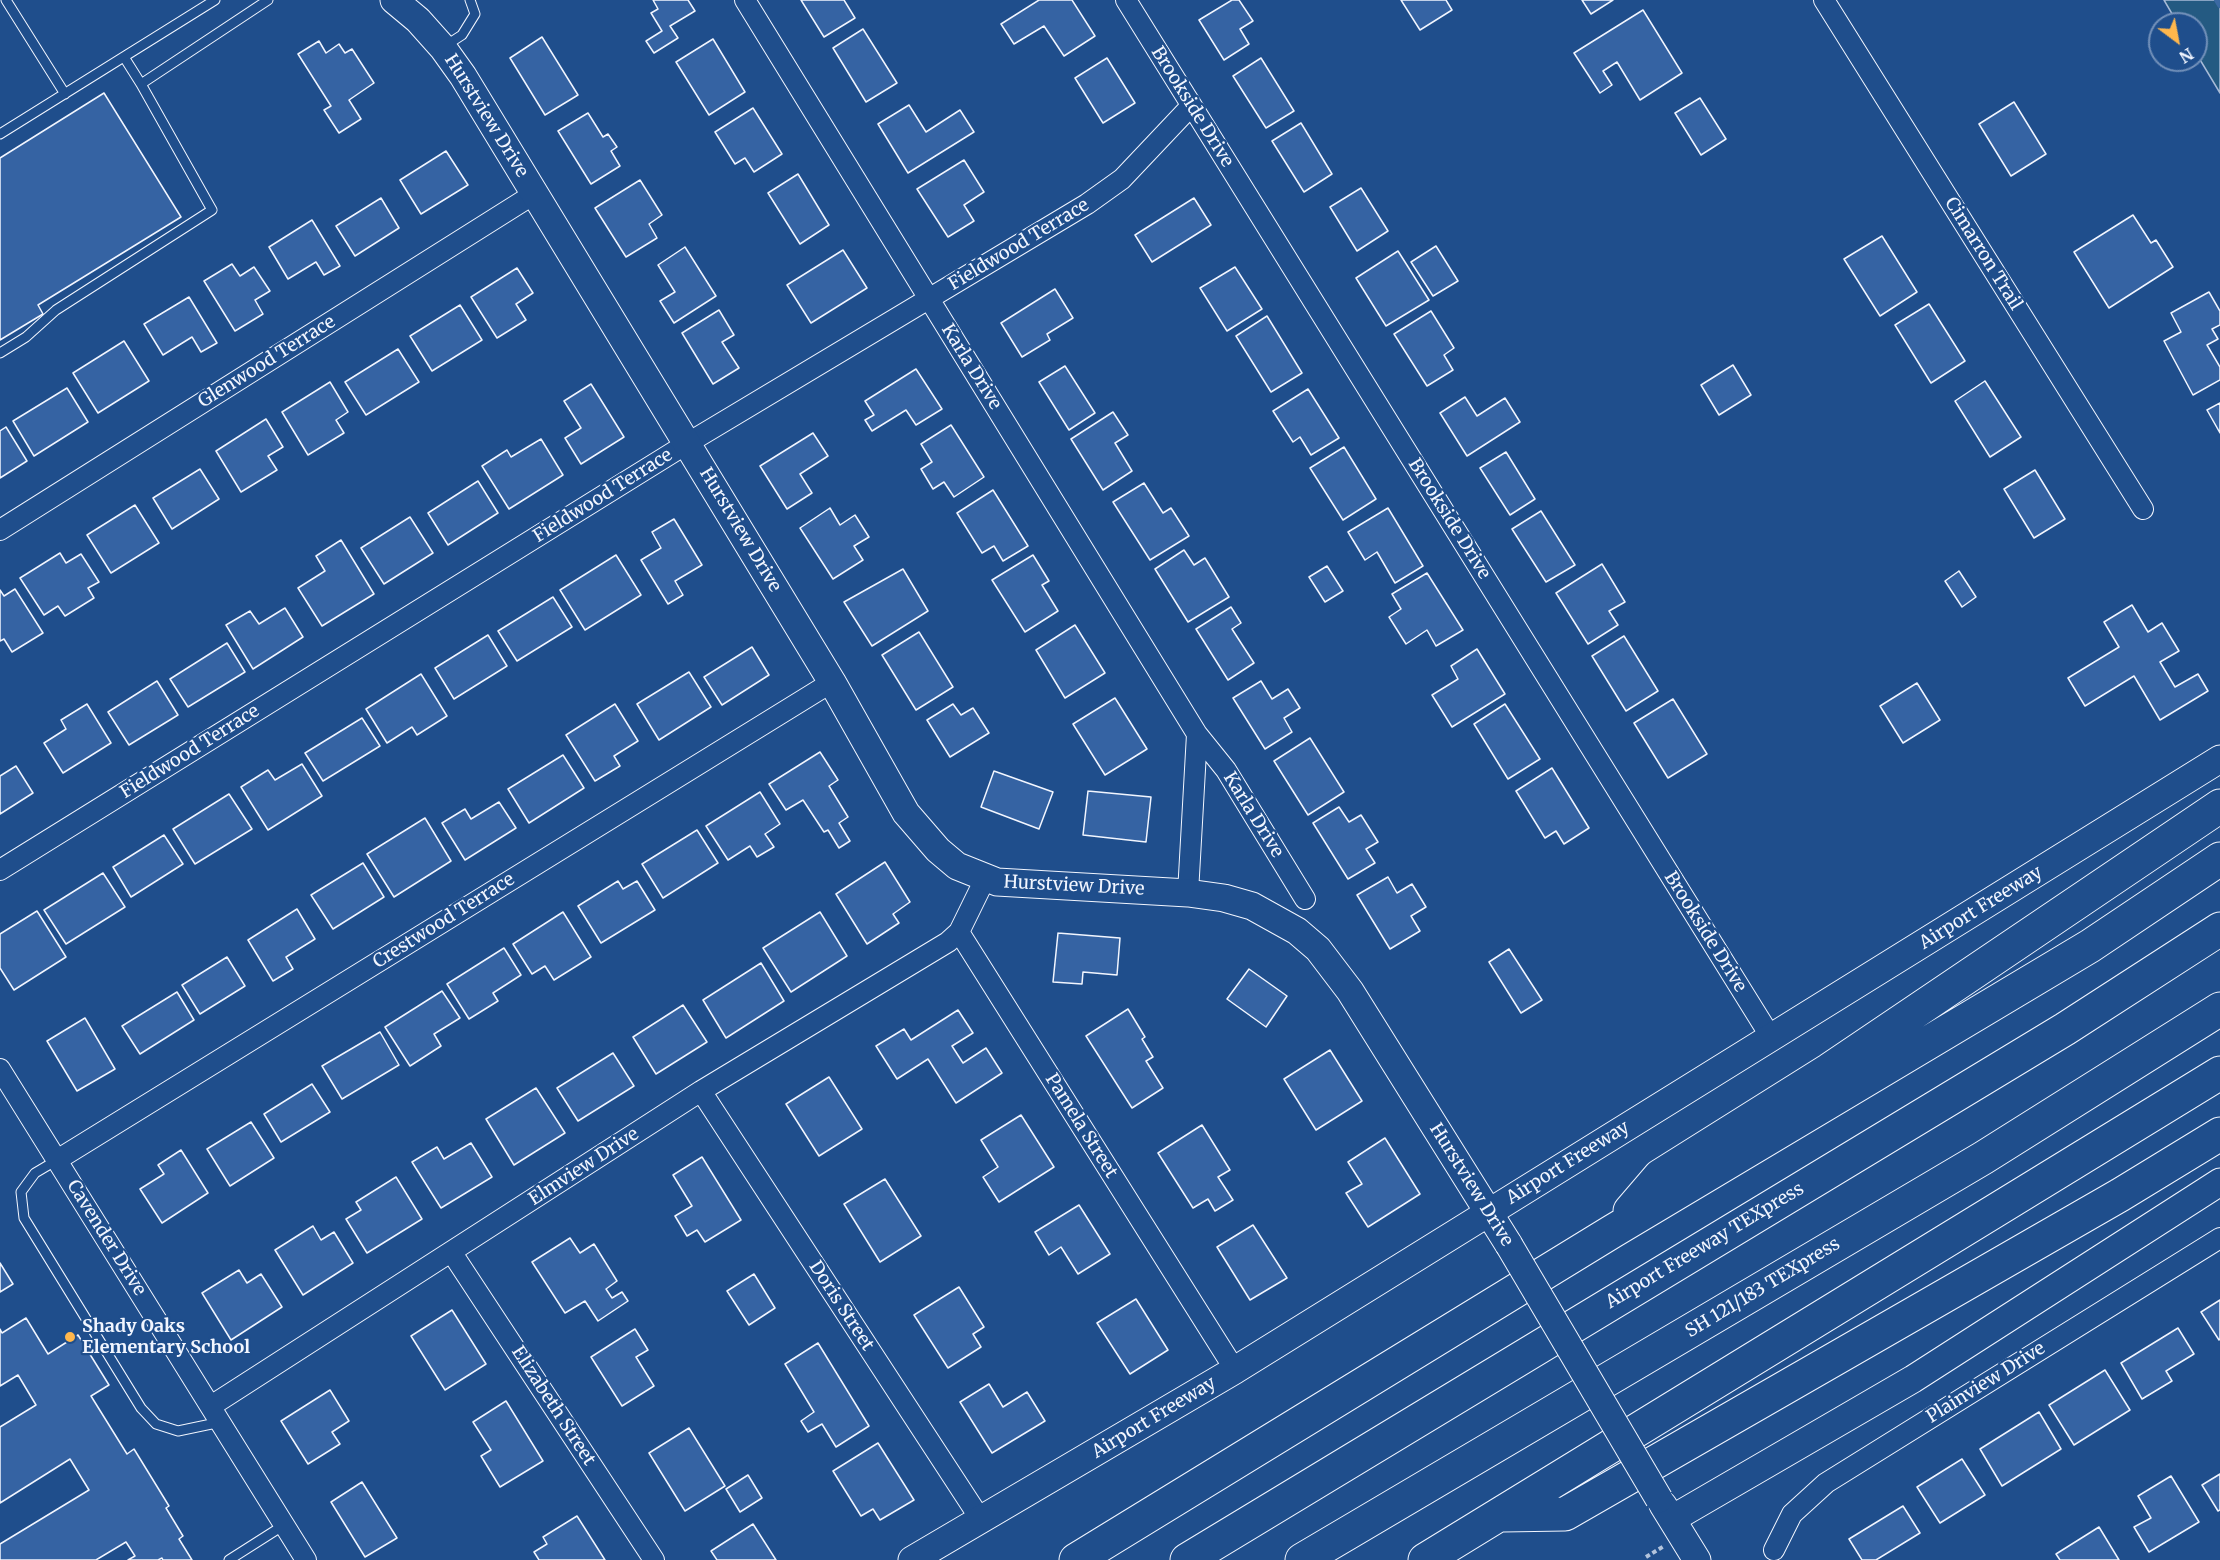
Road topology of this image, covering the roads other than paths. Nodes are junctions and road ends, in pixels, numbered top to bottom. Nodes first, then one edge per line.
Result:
1 (6, 0) edge
2 (215, 0) edge
3 (268, 0) edge
4 (393, 0) edge
5 (470, 0) edge
6 (745, 0) edge
7 (1126, 0) edge
8 (1824, 0) edge
9 (443, 48) junction
10 (124, 57) junction
11 (141, 84) junction
12 (65, 94) junction
13 (1191, 106) junction
14 (0, 134) edge
15 (534, 194) junction
16 (930, 299) junction
17 (0, 352) edge
18 (688, 443) junction
19 (2143, 509) dead end
20 (0, 530) edge
21 (832, 682) junction
22 (1197, 734) junction
23 (2220, 759) edge
24 (2220, 806) edge
25 (2220, 859) edge
26 (0, 870) edge
27 (985, 879) junction
28 (1188, 893) junction
29 (1305, 899) dead end
30 (2220, 929) edge
31 (959, 932) junction
32 (2220, 1009) edge
33 (1772, 1039) junction
34 (0, 1069) edge
35 (2220, 1073) edge
36 (700, 1091) junction
37 (2220, 1134) edge
38 (57, 1160) junction
39 (2220, 1182) edge
40 (1488, 1212) junction
41 (1613, 1231) junction
42 (2220, 1238) edge
43 (452, 1253) junction
44 (1235, 1370) junction
45 (216, 1414) junction
46 (1665, 1509) junction
47 (1503, 1515) junction
48 (981, 1520) junction
49 (284, 1525) junction
50 (1774, 1550) dead end
51 (229, 1560) edge
52 (306, 1560) edge
53 (654, 1560) edge
54 (912, 1560) edge
55 (1076, 1560) edge
56 (1187, 1560) edge
57 (1302, 1560) edge
58 (1425, 1560) edge
59 (1697, 1560) edge

1 - 12 lane
2 - 10 lane
3 - 11 lane
4 - 9 main road, Hurstview Drive
5 - 9 lane
6 - 16 street, Karla Drive
7 - 13 street, Brookside Drive
8 - 19 street, Cimarron Trail
9 - 15 main road, Hurstview Drive
10 - 11 lane
10 - 12 lane
11 - 17 lane
12 - 14 lane
13 - 16 street, Fieldwood Terrace
13 - 33 street, Brookside Drive
15 - 18 main road, Hurstview Drive
15 - 20 street, Glenwood Terrace
16 - 18 street, Fieldwood Terrace
16 - 22 street, Karla Drive
18 - 21 main road, Hurstview Drive
18 - 26 street, Fieldwood Terrace
21 - 27 main road, Hurstview Drive
21 - 38 street, Crestwood Terrace
22 - 28 street, Karla Drive
22 - 29 street, Karla Drive
23 - 33 main road, Airport Freeway
24 - 41 highway
25 - 41 highway
27 - 28 main road, Hurstview Drive
27 - 31 street
28 - 40 main road, Hurstview Drive
30 - 56 highway, Airport Freeway TEXpress
31 - 36 street, Elmview Drive
31 - 44 street, Pamela Street
32 - 57 highway, SH 121/183 TEXpress
33 - 40 main road, Airport Freeway
34 - 38 street, Cavender Drive
35 - 47 highway
36 - 43 street, Elmview Drive
36 - 48 street, Doris Street
37 - 47 highway
38 - 45 street, Cavender Drive
38 - 45 lane
39 - 46 main road
40 - 44 main road, Airport Freeway
40 - 46 main road, Hurstview Drive, bridge
41 - 55 highway
42 - 50 street, Plainview Drive
43 - 45 street, Elmview Drive
43 - 53 street, Elizabeth Street
44 - 48 main road, Airport Freeway
45 - 49 street, Cavender Drive
46 - 59 main road, Hurstview Drive
47 - 58 highway
48 - 54 main road, Airport Freeway
49 - 51 lane
49 - 52 street, Cavender Drive

